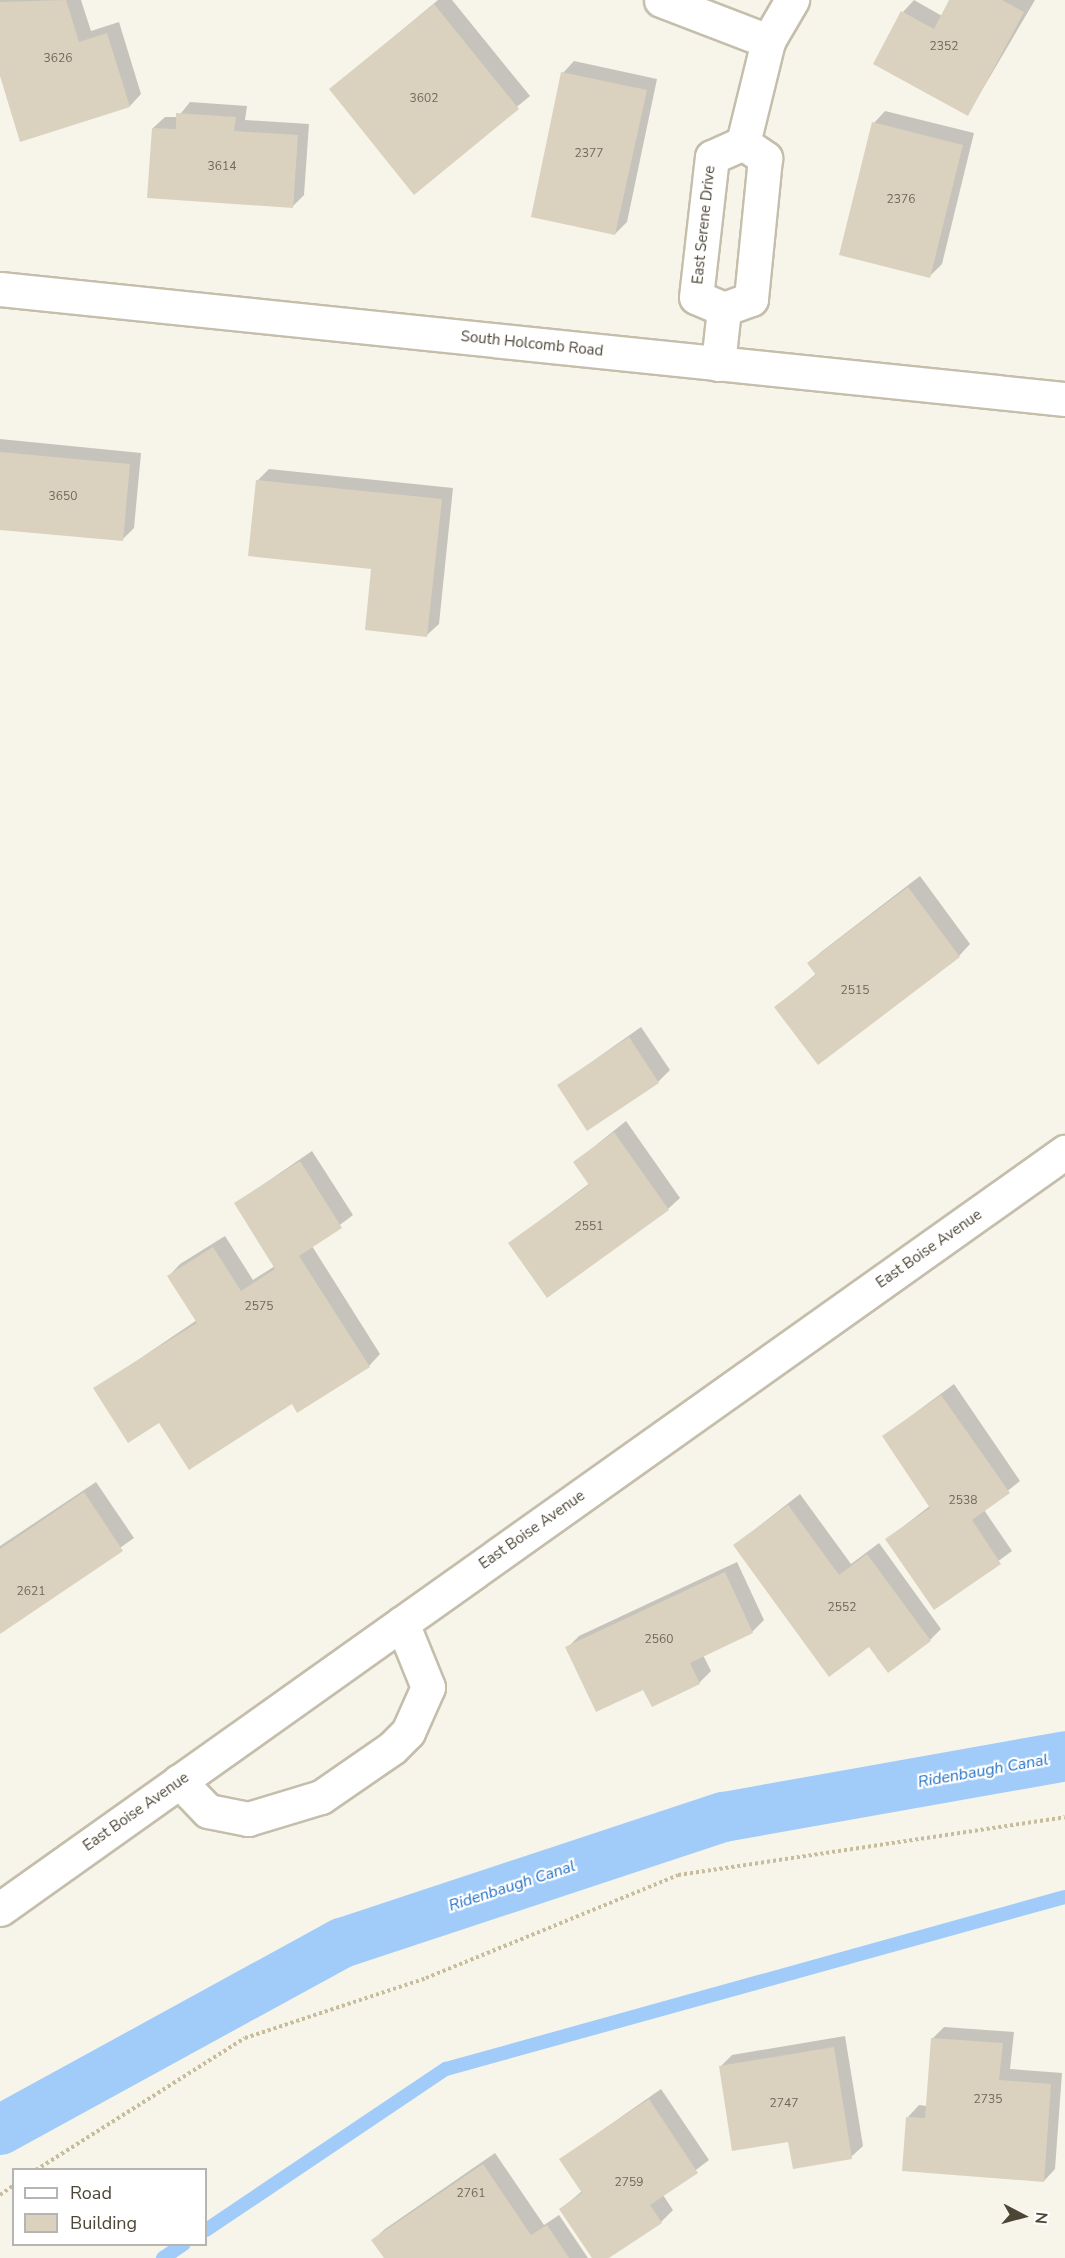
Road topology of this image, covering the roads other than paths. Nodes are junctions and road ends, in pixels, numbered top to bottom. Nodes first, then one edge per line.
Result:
1 (661, 0) edge
2 (792, 0) edge
3 (768, 41) junction
4 (742, 143) junction
5 (0, 289) edge
6 (724, 309) junction
7 (718, 364) junction
8 (1065, 399) edge
9 (1065, 1152) edge
10 (402, 1623) junction
11 (180, 1781) junction
12 (0, 1909) edge

1 - 3 street
2 - 3 street
3 - 4 street
4 - 6 street
4 - 6 street, East Serene Drive
5 - 7 street, South Holcomb Road
6 - 7 street
7 - 8 street, South Holcomb Road
9 - 10 street, East Boise Avenue
10 - 11 street, East Boise Avenue
10 - 11 street
11 - 12 street, East Boise Avenue

